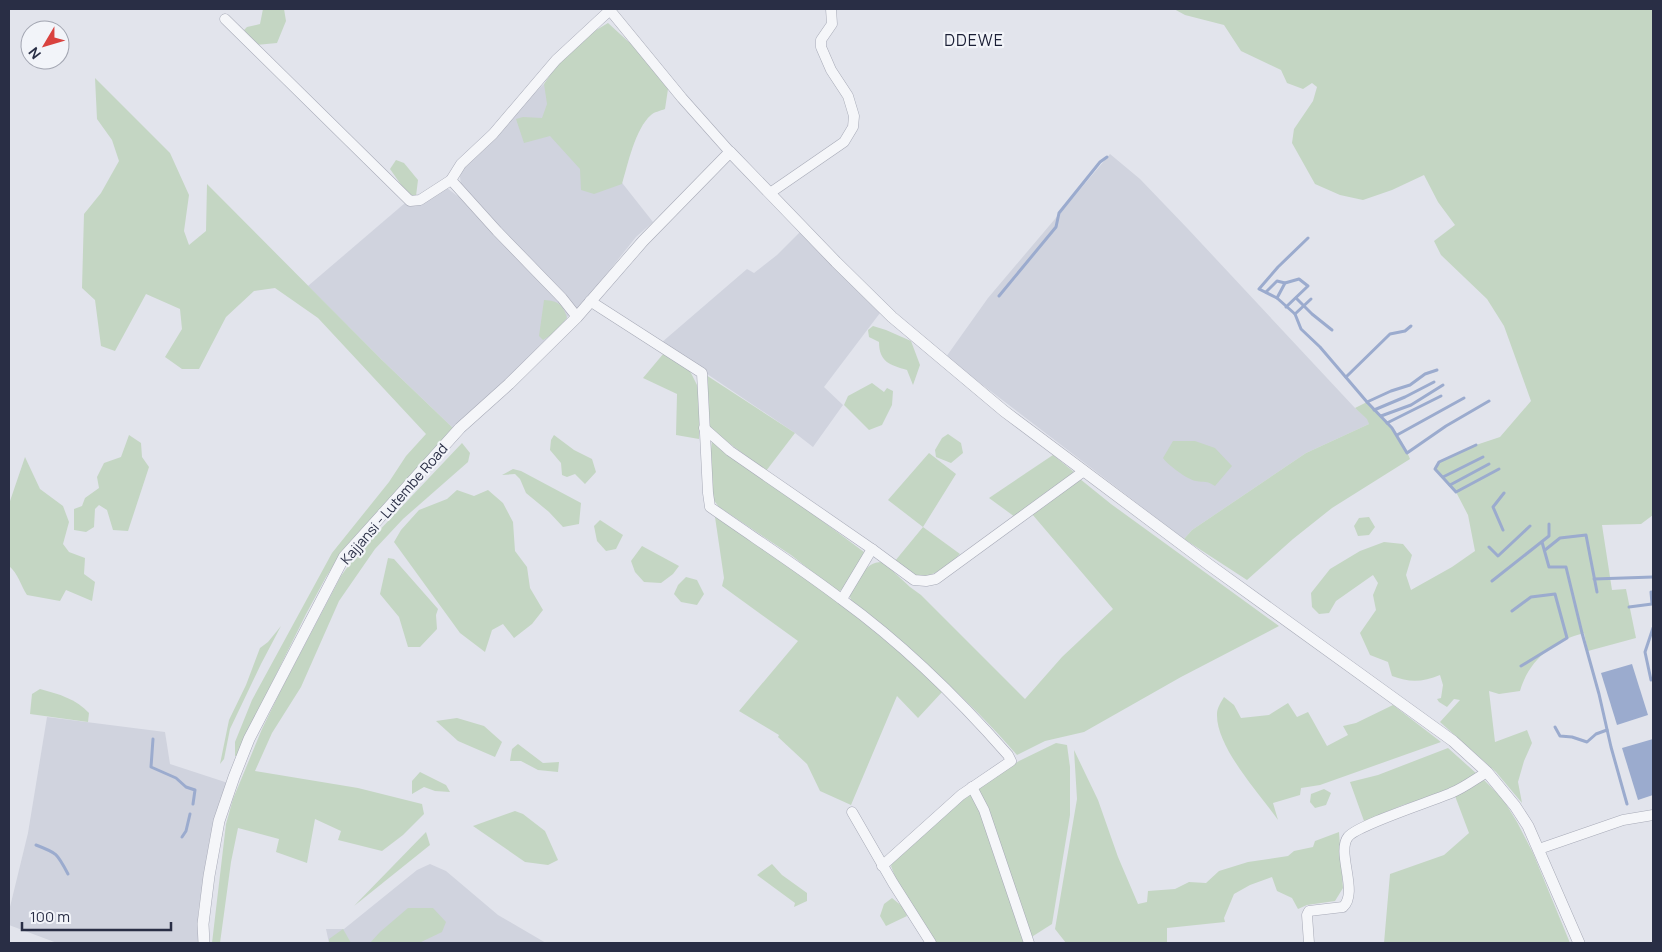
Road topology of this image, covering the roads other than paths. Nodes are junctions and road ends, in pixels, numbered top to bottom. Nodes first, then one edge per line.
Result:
1 (609, 9) edge
2 (830, 9) edge
3 (225, 19) dead end
4 (730, 152) junction
5 (452, 180) junction
6 (770, 192) junction
7 (590, 301) junction
8 (577, 317) junction
9 (704, 428) junction
10 (1084, 471) junction
11 (872, 549) junction
12 (842, 599) junction
13 (1487, 772) junction
14 (972, 787) junction
15 (852, 812) dead end
16 (1653, 814) edge
17 (1539, 849) junction
18 (882, 866) junction
19 (204, 943) edge
20 (931, 943) edge
21 (1029, 943) edge
22 (1309, 943) edge
23 (1579, 943) edge

1 - 4 street
1 - 5 street
2 - 6 street
3 - 5 street
4 - 6 street
4 - 7 street, Kajjansi - Lutembe Road
5 - 8 street
6 - 10 street
7 - 8 street, Kajjansi - Lutembe Road
7 - 9 street
8 - 19 street, Kajjansi - Lutembe Road
9 - 11 street
9 - 12 street
10 - 11 street
10 - 13 street
11 - 12 street
12 - 14 street
13 - 17 street
13 - 22 street
14 - 18 street
14 - 21 street
15 - 18 street
16 - 17 street
17 - 23 street
18 - 20 street

